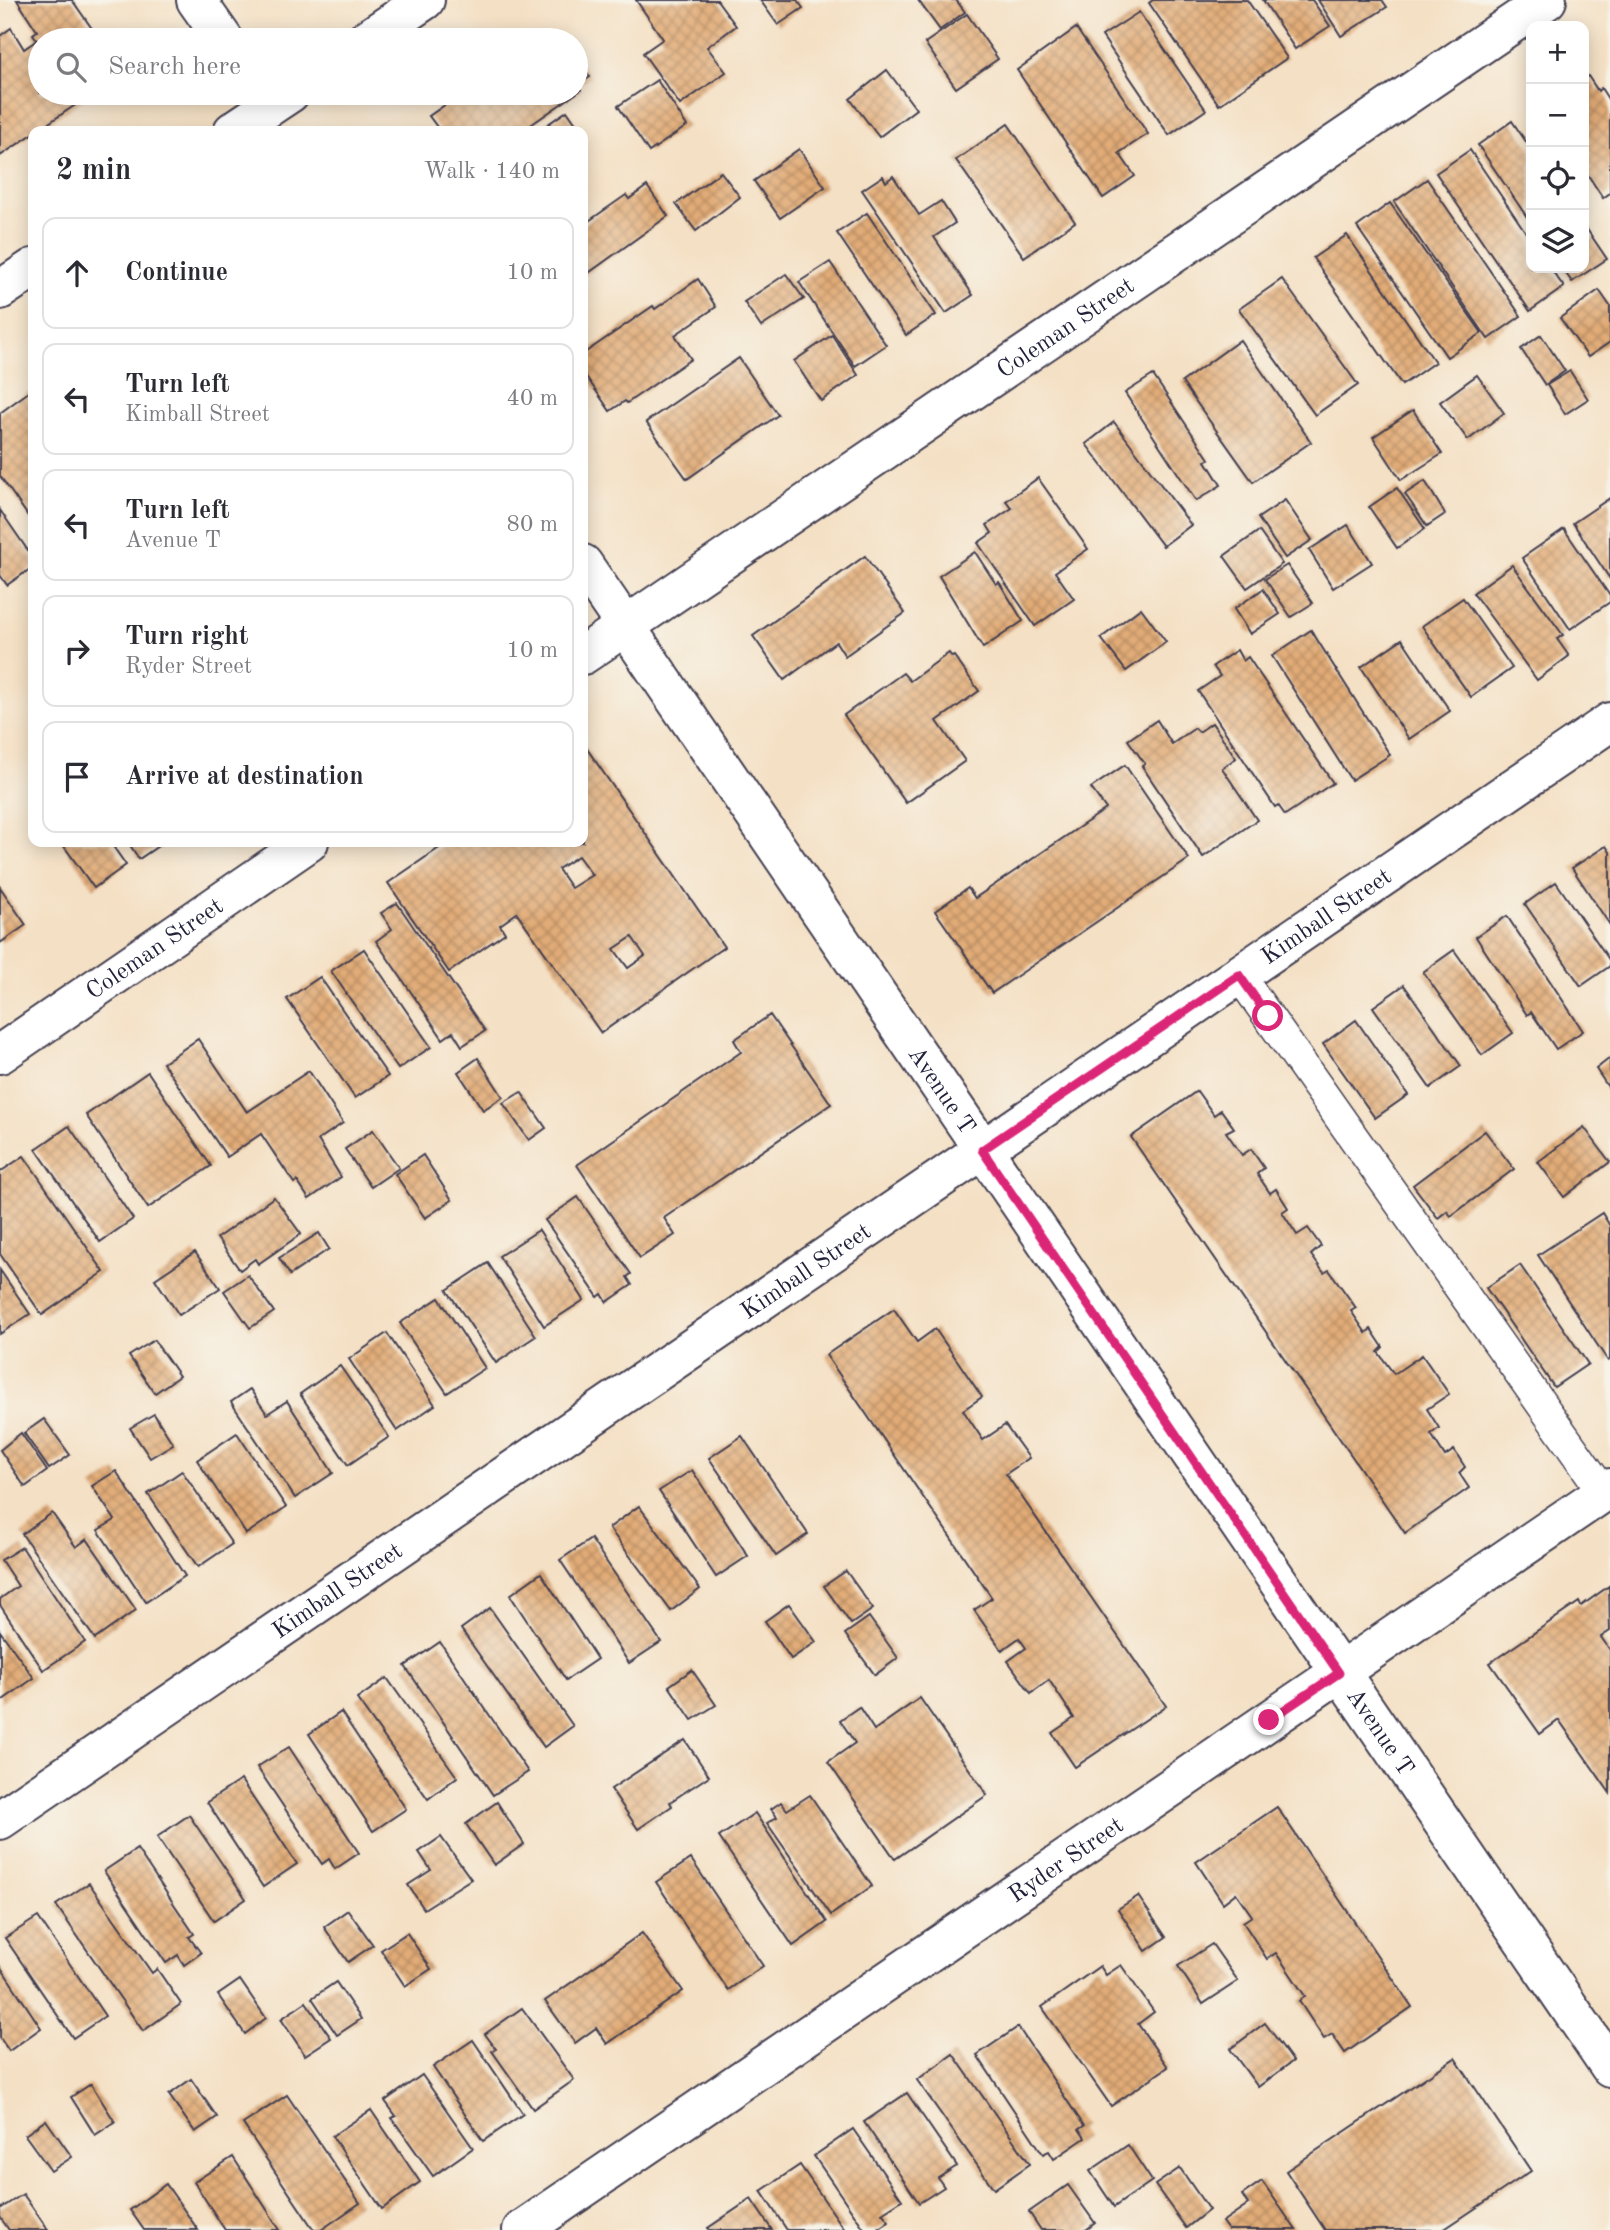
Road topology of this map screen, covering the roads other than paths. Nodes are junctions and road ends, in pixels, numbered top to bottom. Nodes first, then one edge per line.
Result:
1 (196, 0) edge
2 (425, 0) edge
3 (1547, 0) edge
4 (216, 28) edge
5 (384, 28) edge
6 (277, 106) edge
7 (242, 126) edge
8 (28, 271) edge
9 (0, 290) edge
10 (588, 572) edge
11 (625, 626) junction
12 (588, 652) edge
13 (1610, 722) edge
14 (302, 847) edge
15 (1239, 975) junction
16 (0, 1054) edge
17 (982, 1150) junction
18 (1607, 1491) edge
19 (1339, 1673) junction
20 (0, 1820) edge
21 (1610, 2067) edge
22 (522, 2230) edge

1 - 4 street
2 - 5 street
3 - 11 street, Coleman Street
6 - 7 street
8 - 9 street
10 - 11 street, Avenue T
11 - 12 street, Coleman Street
11 - 17 street, Avenue T
13 - 15 street, Kimball Street
14 - 16 street, Coleman Street
15 - 17 street, Kimball Street
15 - 18 lane
17 - 19 street, Avenue T
17 - 20 street, Kimball Street
18 - 19 street, Ryder Street
19 - 21 street, Avenue T
19 - 22 street, Ryder Street

